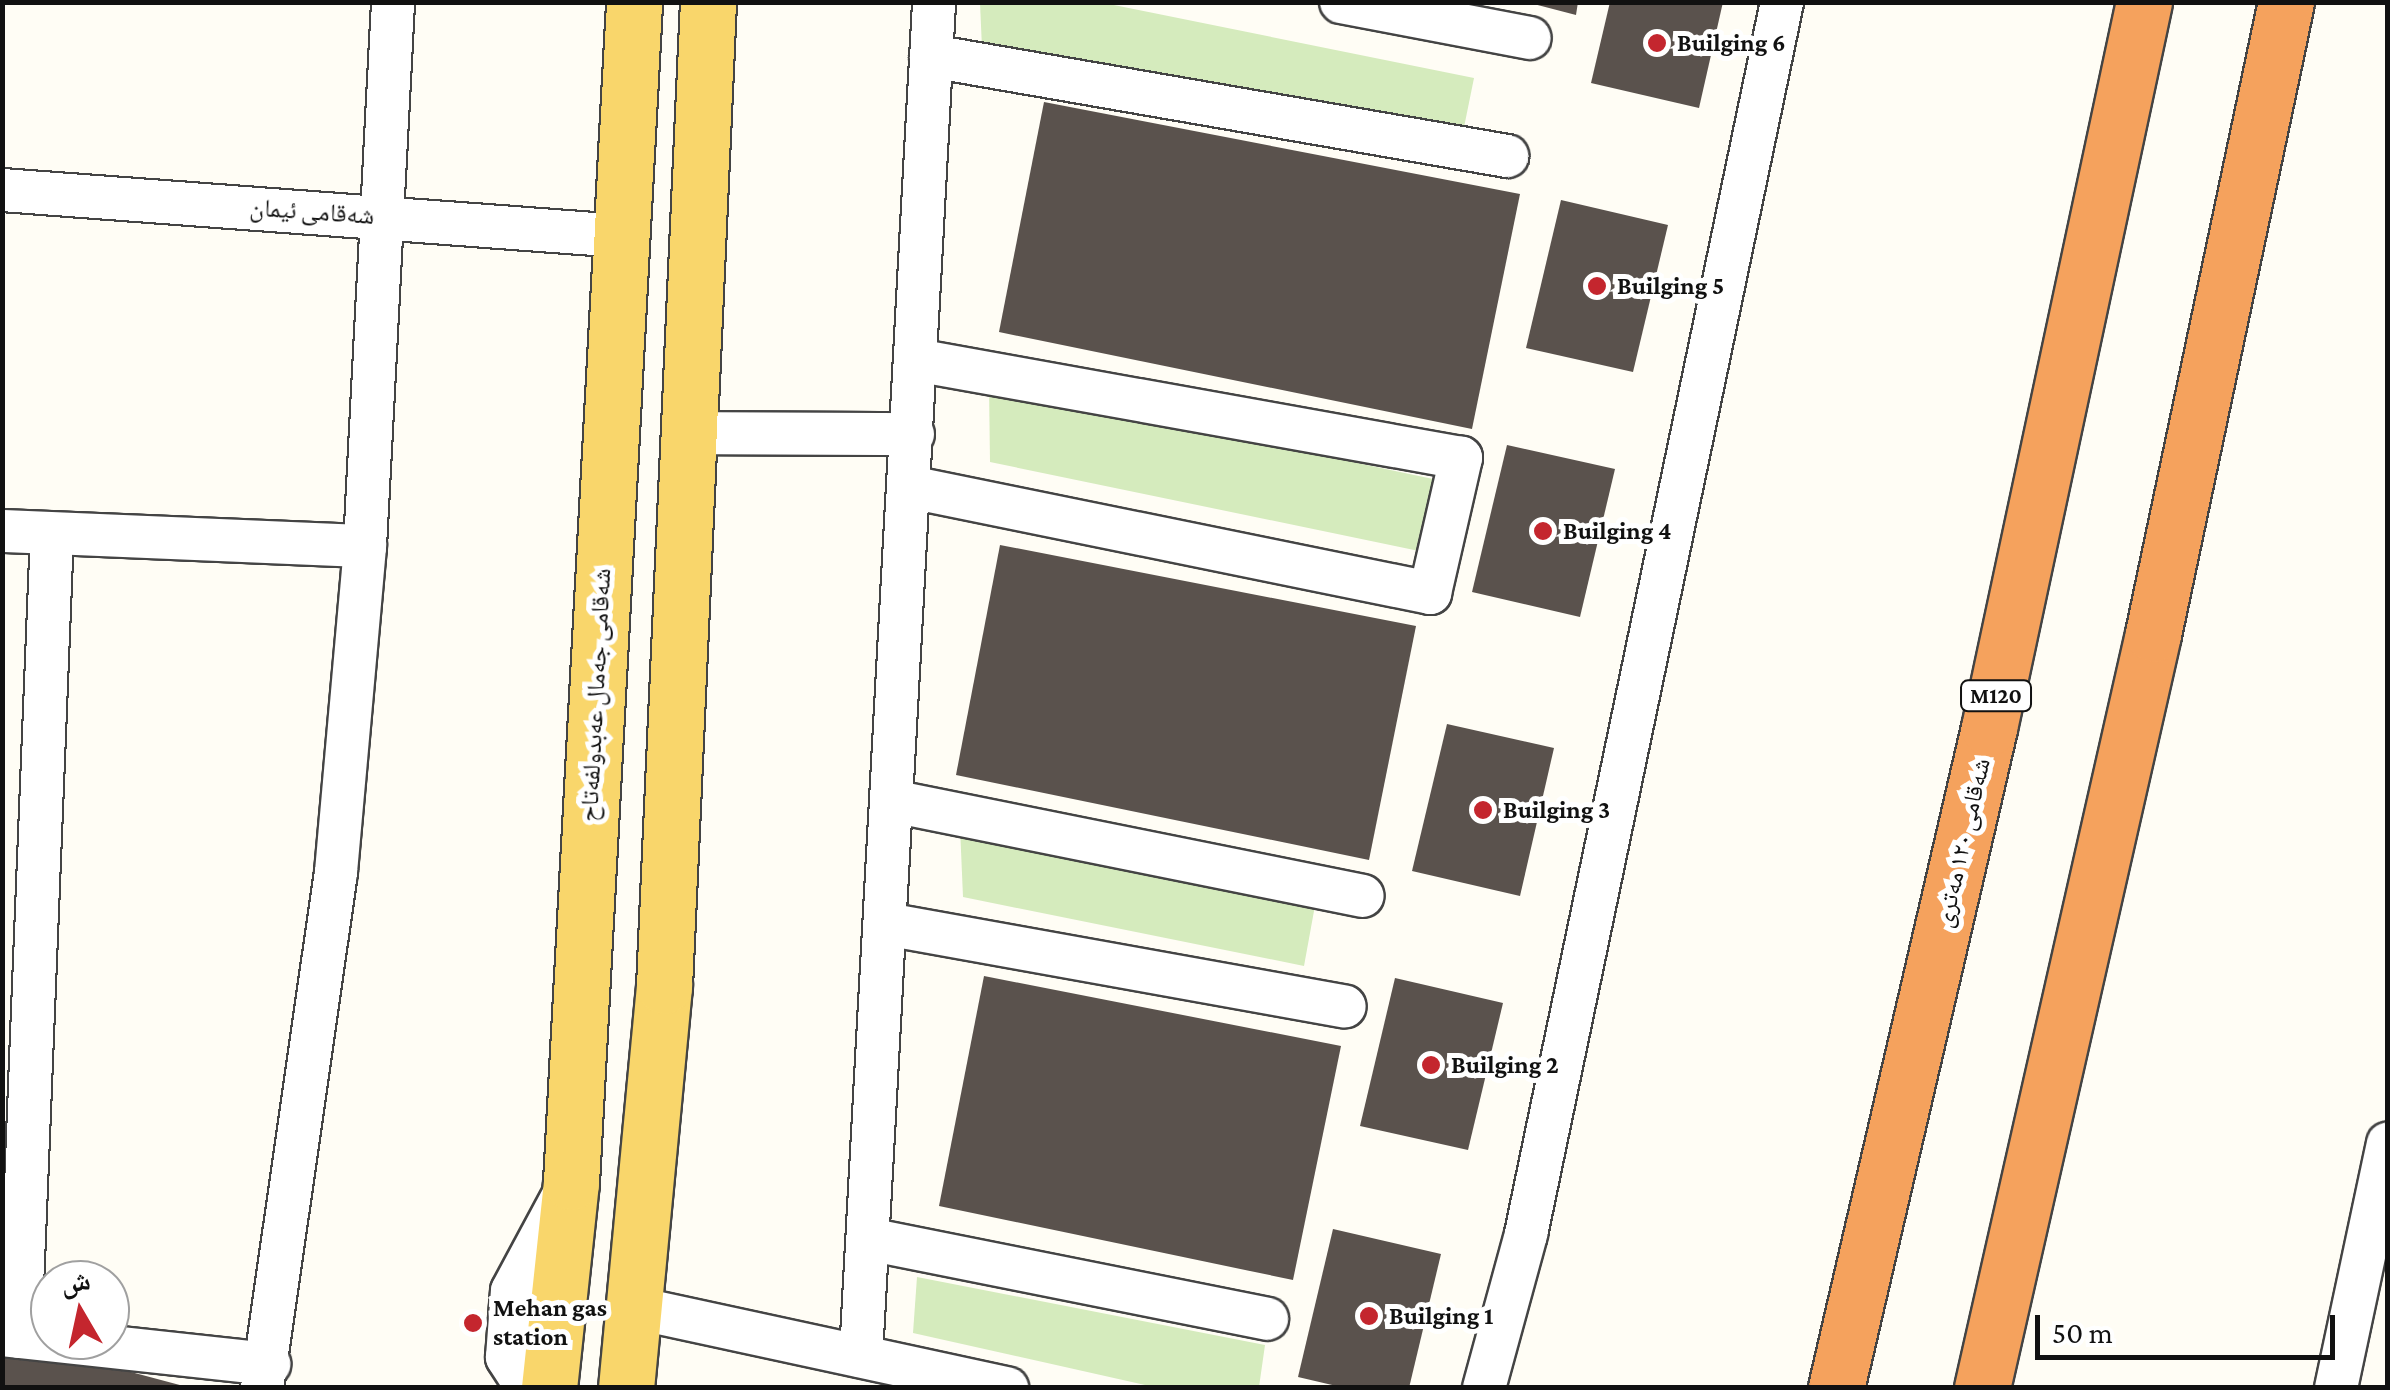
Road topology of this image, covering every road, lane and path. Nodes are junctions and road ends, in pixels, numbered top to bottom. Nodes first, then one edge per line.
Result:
1 (393, 2) edge
2 (634, 2) edge
3 (708, 2) edge
4 (934, 2) edge
5 (1341, 2) edge
6 (1782, 2) edge
7 (2144, 2) edge
8 (2286, 2) edge
9 (1530, 38) dead end
10 (931, 56) junction
11 (1507, 156) dead end
12 (2, 190) edge
13 (379, 216) junction
14 (621, 236) junction
15 (916, 360) junction
16 (686, 433) junction
17 (913, 434) junction
18 (910, 487) junction
19 (2, 531) edge
20 (52, 534) junction
21 (365, 546) junction
22 (892, 801) junction
23 (1362, 896) dead end
24 (886, 924) junction
25 (1344, 1008) dead end
26 (2388, 1143) edge
27 (571, 1182) junction
28 (868, 1239) junction
29 (636, 1308) junction
30 (1267, 1319) dead end
31 (11, 1336) edge
32 (862, 1356) junction
33 (266, 1376) edge
34 (2334, 1383) edge
35 (527, 1388) edge
36 (548, 1388) edge
37 (626, 1388) edge
38 (1007, 1388) edge
39 (1484, 1388) edge
40 (1836, 1388) edge
41 (1982, 1388) edge

1 - 13 street
2 - 14 main road, شەقامی جەمال عەبدولفەتاح
3 - 16 main road
4 - 10 street
5 - 9 street
6 - 39 street
7 - 40 highway, شەقامی ١٢٠ مەتری / M120
8 - 41 highway
10 - 11 street
10 - 15 street
12 - 13 street, شەقامی ئیمان
13 - 14 street, شەقامی ئیمان
13 - 21 street
14 - 27 main road, شەقامی جەمال عەبدولفەتاح
15 - 17 street
15 - 18 street
16 - 17 street
16 - 29 main road
17 - 18 street
18 - 22 street
19 - 20 street
20 - 21 street
20 - 31 street
21 - 33 street
22 - 23 street
22 - 24 street
24 - 25 street
24 - 28 street
26 - 34 street
27 - 35 street
27 - 36 main road, شەقامی جەمال عەبدولفەتاح
28 - 30 street
28 - 32 street
29 - 32 street
29 - 37 main road
31 - 33 street
32 - 38 street

